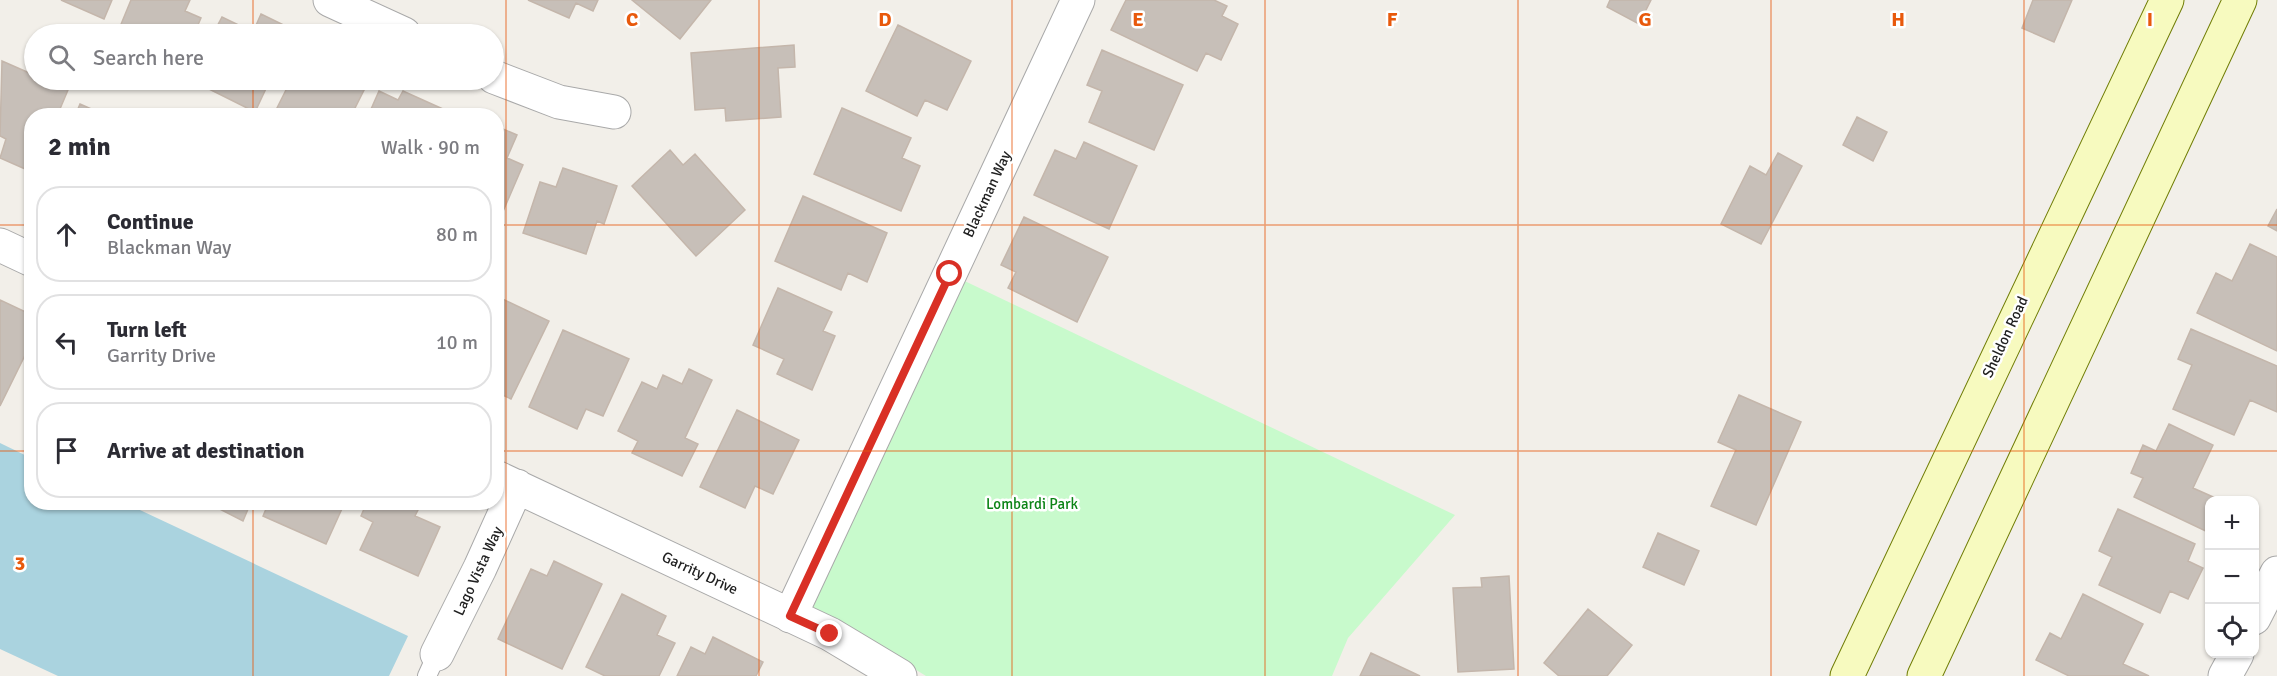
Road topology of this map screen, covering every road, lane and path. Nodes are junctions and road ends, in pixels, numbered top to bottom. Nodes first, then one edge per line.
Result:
1 (330, 0) edge
2 (1078, 0) edge
3 (2167, 0) edge
4 (2240, 0) edge
5 (382, 24) edge
6 (504, 81) edge
7 (614, 112) dead end
8 (0, 245) edge
9 (24, 256) edge
10 (507, 482) edge
11 (498, 510) edge
12 (2277, 573) edge
13 (2259, 608) edge
14 (790, 616) junction
15 (2235, 658) edge
16 (432, 665) edge
17 (900, 676) edge
18 (1847, 676) edge
19 (1924, 676) edge
20 (2225, 676) edge

1 - 5 street
2 - 14 street, Blackman Way
3 - 18 main road, Sheldon Road
4 - 19 main road
6 - 7 street
8 - 9 street
10 - 14 street, Garrity Drive
11 - 16 street, Lago Vista Way
12 - 13 street
14 - 17 street, Garrity Drive
15 - 20 street

